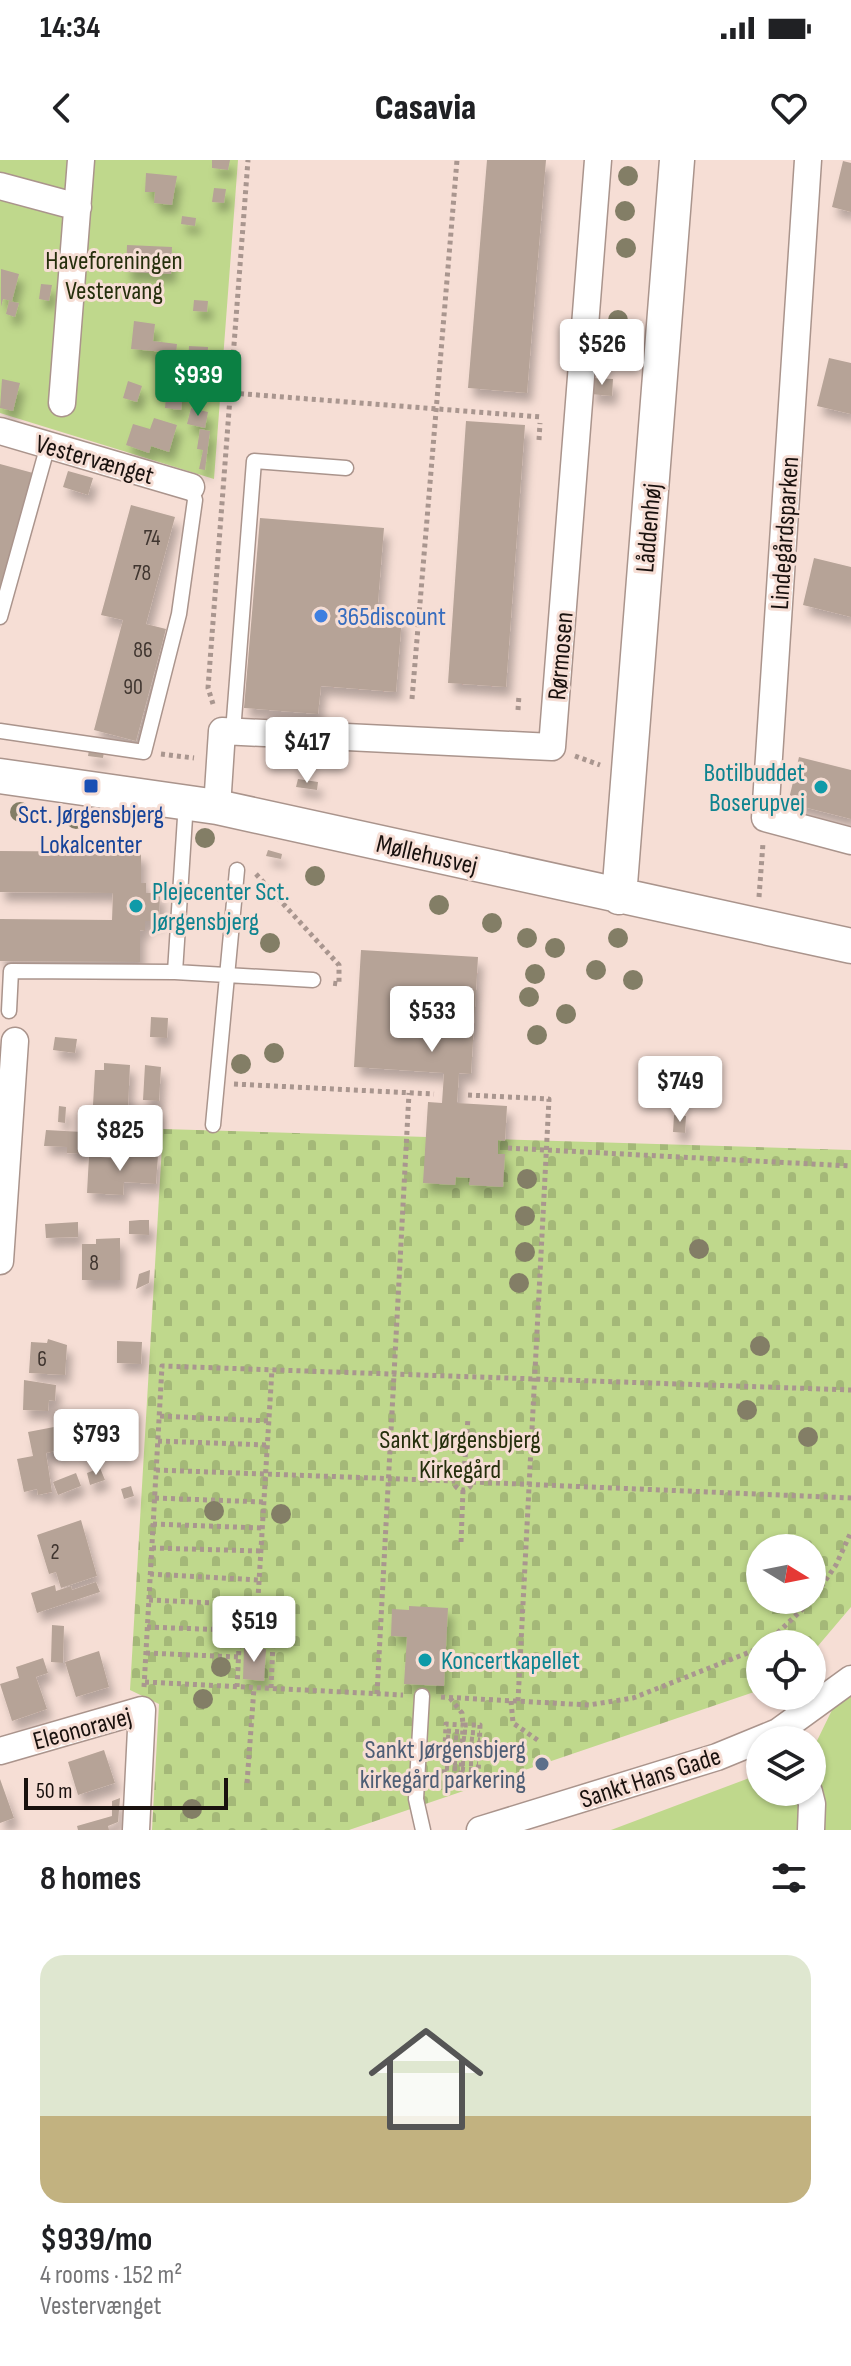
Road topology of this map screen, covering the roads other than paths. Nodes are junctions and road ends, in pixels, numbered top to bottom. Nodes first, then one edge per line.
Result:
1 (81, 160) edge
2 (598, 160) edge
3 (677, 160) edge
4 (808, 160) edge
5 (0, 186) edge
6 (78, 207) junction
7 (62, 403) dead end
8 (0, 431) edge
9 (48, 445) junction
10 (346, 468) dead end
11 (191, 487) joint
12 (0, 617) edge
13 (0, 731) edge
14 (228, 732) junction
15 (0, 776) edge
16 (202, 804) junction
17 (851, 841) edge
18 (243, 868) road end
19 (619, 897) junction
20 (851, 946) edge
21 (175, 972) junction
22 (227, 975) junction
23 (313, 980) road end
24 (9, 1011) dead end
25 (15, 1041) dead end
26 (213, 1125) dead end
27 (0, 1261) edge
28 (851, 1679) edge
29 (422, 1696) road end
30 (793, 1726) edge
31 (746, 1747) edge
32 (0, 1751) edge
33 (810, 1806) edge
34 (136, 1830) edge
35 (423, 1830) edge
36 (480, 1830) edge
37 (811, 1830) edge

1 - 6 street
2 - 14 street, Rørmosen
3 - 19 street, Låddenhøj
4 - 17 street, Lindegårdsparken
5 - 6 street
6 - 7 street
8 - 9 street, Vestervænget
9 - 11 street, Vestervænget
9 - 12 lane
10 - 14 lane
11 - 13 lane
14 - 16 street
15 - 16 street, Møllehusvej
16 - 19 street, Møllehusvej
16 - 21 lane
18 - 22 lane
19 - 20 street, Møllehusvej
21 - 22 lane
21 - 24 lane
22 - 23 lane
22 - 26 lane
25 - 27 street
28 - 30 street, Sankt Hans Gade
29 - 35 lane
31 - 36 street, Sankt Hans Gade
32 - 34 street, Eleonoravej
33 - 37 street

